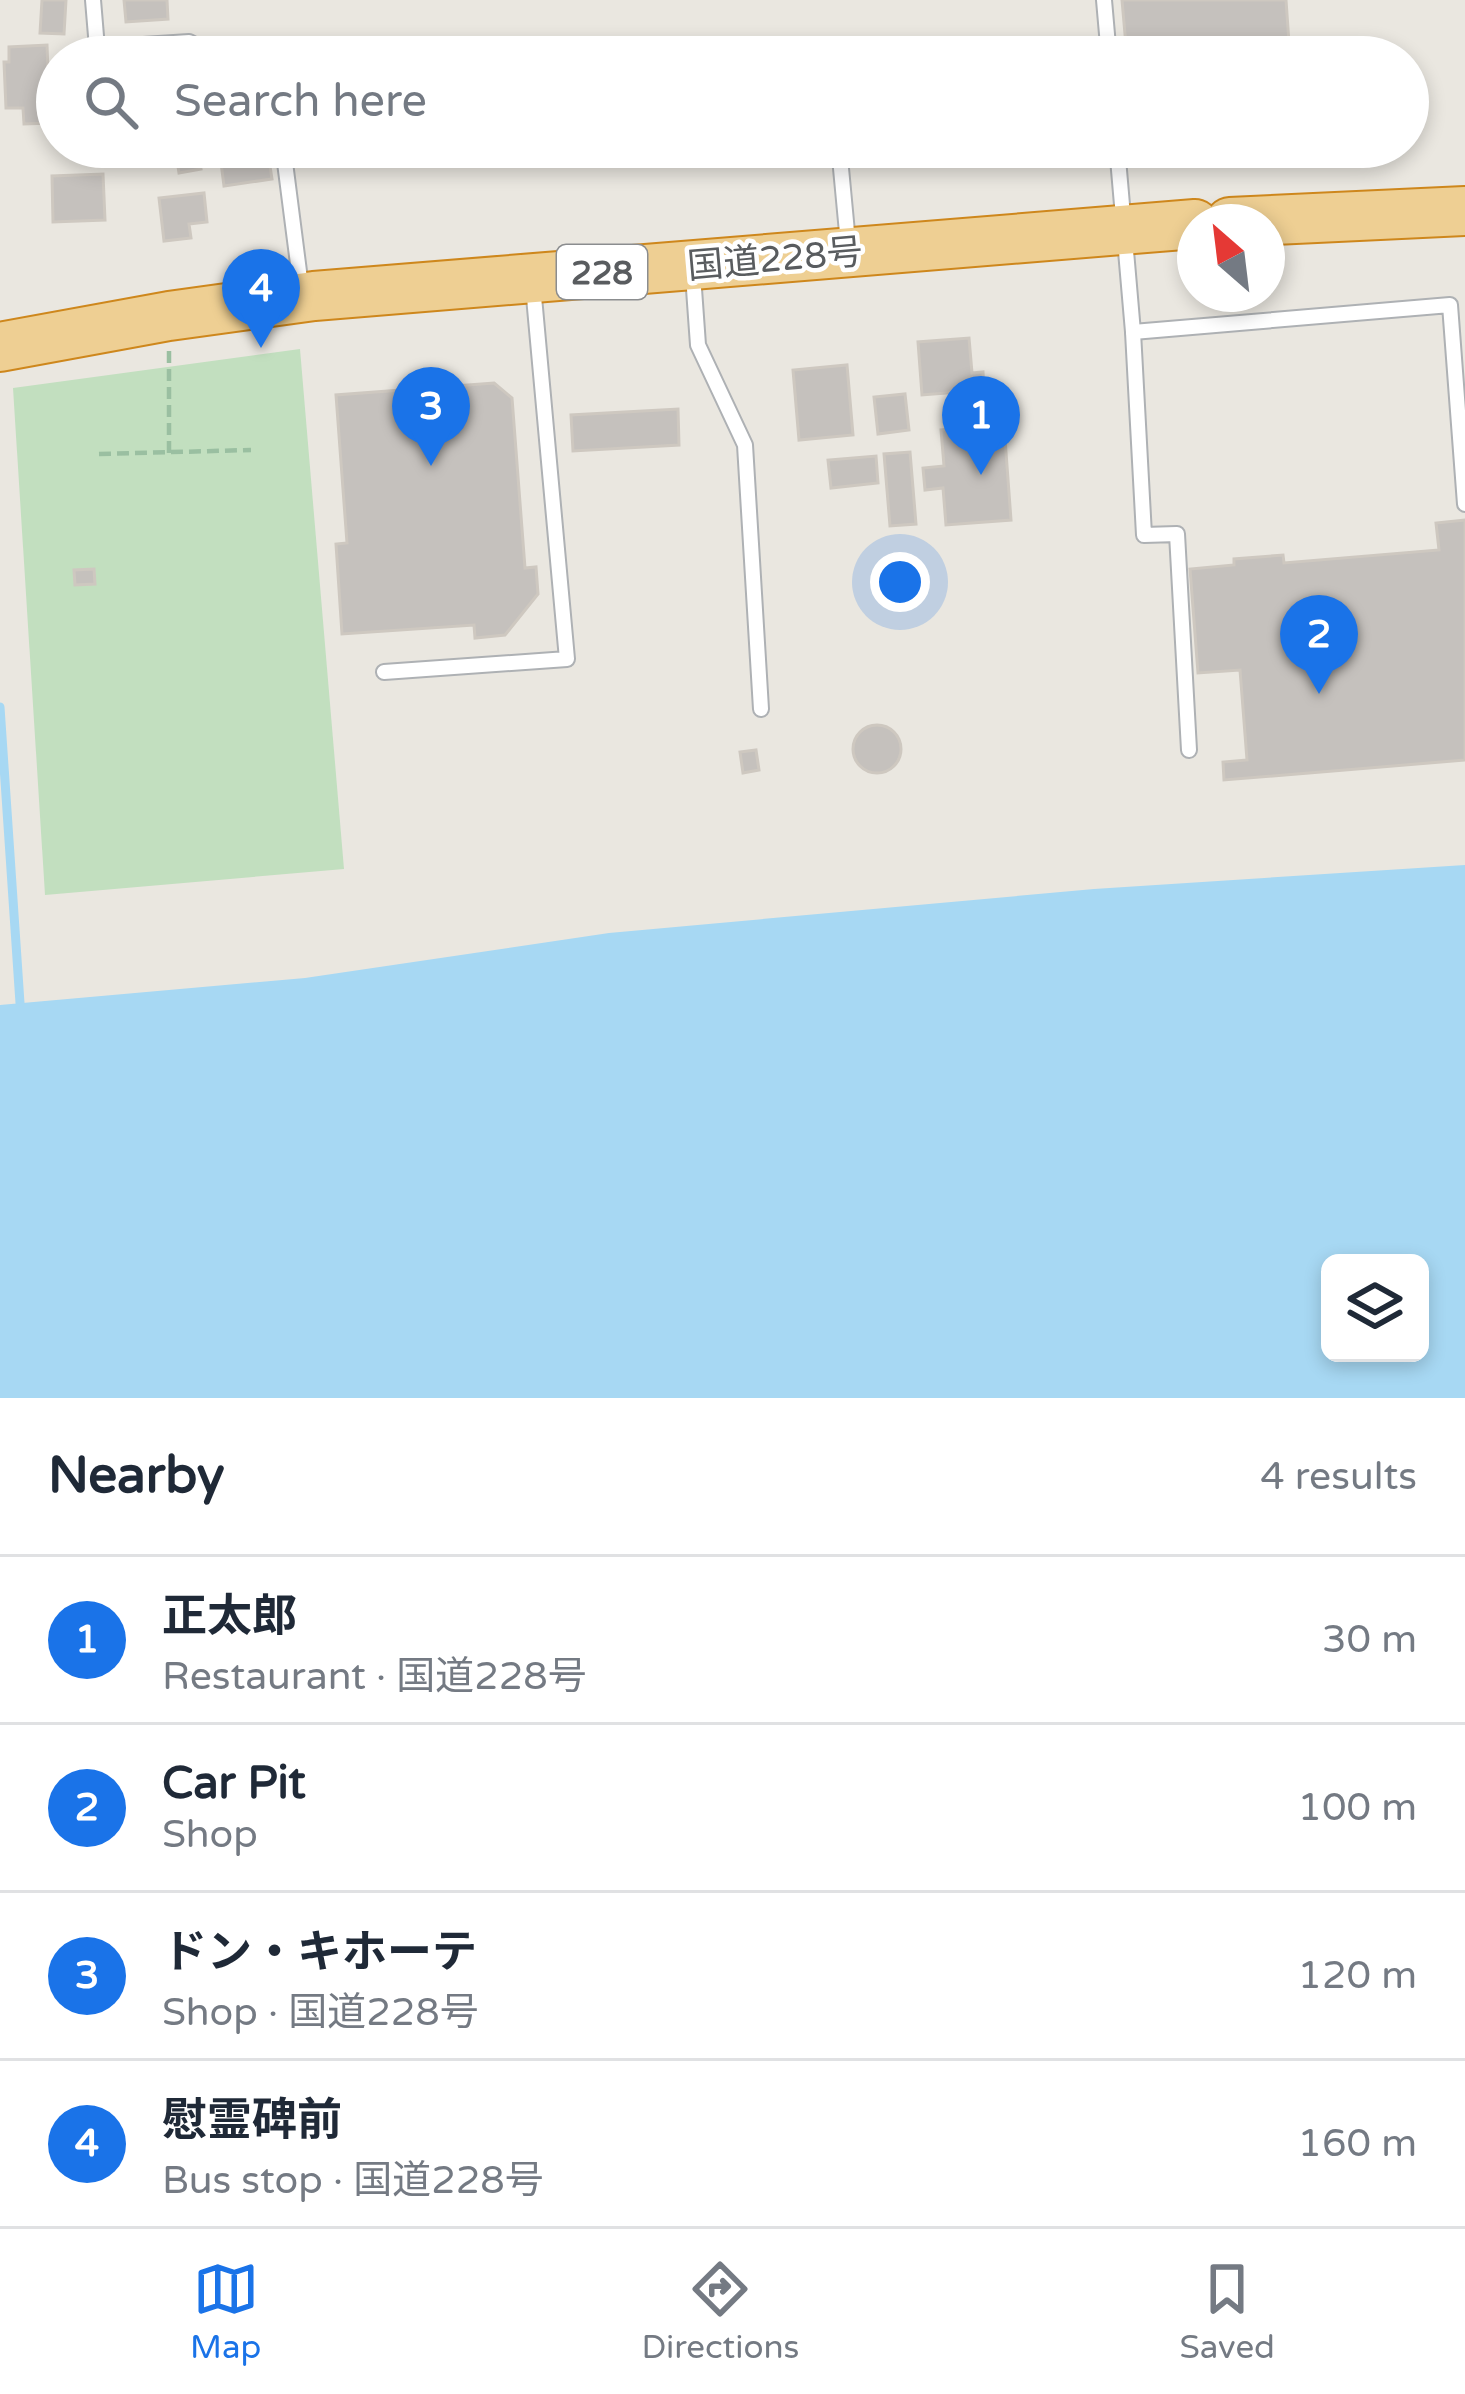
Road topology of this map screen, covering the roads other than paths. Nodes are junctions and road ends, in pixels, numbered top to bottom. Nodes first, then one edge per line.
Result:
1 (93, 0) edge
2 (1104, 0) edge
3 (96, 36) edge
4 (1107, 36) edge
5 (286, 168) edge
6 (841, 168) edge
7 (1119, 168) edge
8 (1465, 211) edge
9 (1285, 219) edge
10 (1177, 225) edge
11 (1124, 228) junction
12 (849, 251) junction
13 (692, 265) junction
14 (532, 278) junction
15 (302, 298) junction
16 (1133, 332) junction
17 (7, 346) edge
18 (1465, 504) edge
19 (384, 672) dead end
20 (761, 709) dead end
21 (1189, 750) dead end

1 - 3 lane
2 - 4 lane
5 - 15 lane
6 - 12 lane
7 - 11 lane
8 - 9 highway
10 - 11 highway, 国道228号 / 228
11 - 12 highway, 国道228号 / 228
11 - 16 lane
12 - 13 highway, 国道228号 / 228
13 - 14 highway, 国道228号 / 228
13 - 20 lane
14 - 15 highway, 国道228号 / 228
14 - 19 lane
15 - 17 highway, 国道228号 / 228
16 - 18 lane
16 - 21 lane

